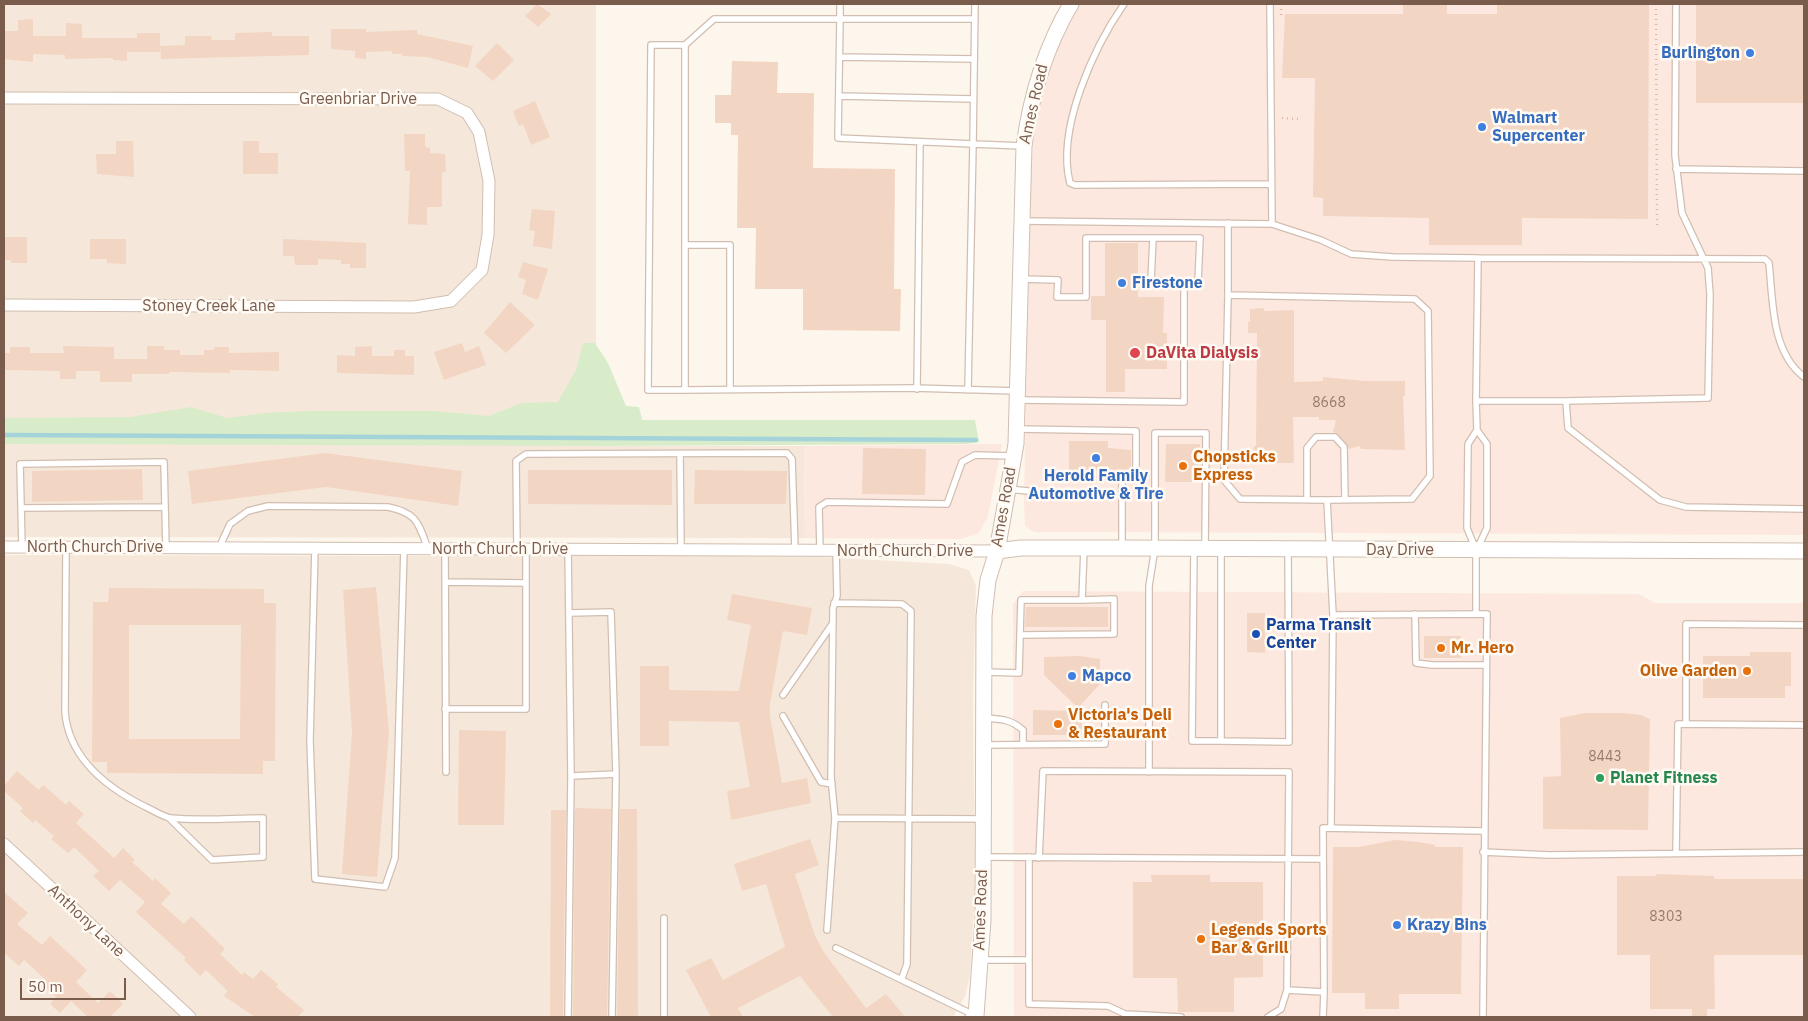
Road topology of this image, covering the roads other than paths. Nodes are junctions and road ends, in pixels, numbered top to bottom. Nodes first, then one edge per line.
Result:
1 (840, 4) edge
2 (975, 4) edge
3 (1071, 4) edge
4 (1124, 4) edge
5 (1270, 4) edge
6 (1676, 4) edge
7 (840, 19) junction
8 (975, 19) junction
9 (685, 45) junction
10 (840, 57) junction
11 (974, 60) junction
12 (839, 96) junction
13 (4, 98) edge
14 (973, 100) junction
15 (920, 142) junction
16 (972, 144) junction
17 (1024, 146) junction
18 (1676, 169) junction
19 (1804, 171) edge
20 (1271, 184) junction
21 (1020, 221) junction
22 (1228, 223) junction
23 (1272, 224) junction
24 (1153, 238) junction
25 (686, 245) junction
26 (1702, 257) junction
27 (1478, 258) junction
28 (1019, 279) junction
29 (1184, 282) junction
30 (1228, 295) junction
31 (4, 305) edge
32 (414, 307) joint
33 (1804, 377) edge
34 (730, 389) junction
35 (917, 389) junction
36 (685, 390) junction
37 (968, 390) junction
38 (1017, 395) junction
39 (1476, 401) junction
40 (1566, 401) junction
41 (1016, 429) junction
42 (1478, 430) junction
43 (680, 454) junction
44 (1014, 456) junction
45 (1008, 489) junction
46 (1048, 493) dead end
47 (1307, 500) junction
48 (1327, 500) junction
49 (1345, 500) junction
50 (165, 507) junction
51 (21, 508) junction
52 (1804, 509) edge
53 (4, 547) edge
54 (22, 547) junction
55 (66, 547) junction
56 (166, 548) junction
57 (219, 548) junction
58 (315, 548) junction
59 (1121, 548) junction
60 (1155, 548) junction
61 (404, 549) junction
62 (428, 549) junction
63 (446, 549) junction
64 (521, 549) junction
65 (568, 549) junction
66 (1084, 549) junction
67 (1199, 549) junction
68 (1288, 549) junction
69 (681, 550) junction
70 (796, 550) junction
71 (1221, 550) junction
72 (1329, 550) junction
73 (1476, 550) junction
74 (820, 551) junction
75 (836, 551) junction
76 (997, 551) junction
77 (1804, 551) edge
78 (446, 582) junction
79 (526, 583) junction
80 (1082, 600) junction
81 (834, 603) junction
82 (569, 613) junction
83 (1415, 614) junction
84 (1476, 614) junction
85 (1333, 615) junction
86 (833, 623) junction
87 (1804, 625) edge
88 (1020, 635) junction
89 (1486, 665) junction
90 (983, 672) junction
91 (783, 695) dead end
92 (1105, 705) dead end
93 (445, 709) junction
94 (782, 716) dead end
95 (982, 718) junction
96 (1686, 724) junction
97 (1804, 725) edge
98 (1221, 741) junction
99 (982, 745) junction
100 (1023, 745) junction
101 (446, 772) dead end
102 (1149, 772) junction
103 (616, 774) junction
104 (571, 776) junction
105 (832, 784) junction
106 (169, 818) junction
107 (835, 818) junction
108 (909, 819) junction
109 (983, 819) junction
110 (1331, 828) junction
111 (1483, 831) junction
112 (4, 844) edge
113 (1483, 852) junction
114 (1804, 852) edge
115 (1676, 853) junction
116 (983, 857) junction
117 (1028, 857) junction
118 (1039, 858) junction
119 (1290, 859) junction
120 (1323, 859) junction
121 (664, 918) dead end
122 (827, 930) dead end
123 (836, 948) dead end
124 (980, 960) junction
125 (1029, 960) junction
126 (902, 978) junction
127 (1288, 990) junction
128 (1324, 992) junction
129 (190, 1017) edge
130 (568, 1017) edge
131 (612, 1017) edge
132 (664, 1017) edge
133 (975, 1017) edge
134 (1181, 1017) edge
135 (1268, 1017) edge
136 (1323, 1017) edge
137 (1483, 1017) edge

1 - 7 lane
2 - 8 lane
3 - 17 street, Ames Road
4 - 20 lane
5 - 20 lane
6 - 18 lane
7 - 8 lane
7 - 9 lane
7 - 10 lane
8 - 11 lane
9 - 25 lane
9 - 36 lane
10 - 11 lane
10 - 12 lane
11 - 14 lane
12 - 14 lane
12 - 15 lane
13 - 32 street, Greenbriar Drive
14 - 16 lane
15 - 16 lane
15 - 35 lane
16 - 17 lane
16 - 37 lane
17 - 21 street, Ames Road
18 - 19 lane
18 - 26 lane
20 - 23 lane
21 - 22 lane
21 - 28 street, Ames Road
22 - 23 lane
22 - 30 lane
23 - 27 lane
24 - 28 lane
24 - 29 lane
24 - 29 lane
25 - 34 lane
25 - 36 lane
26 - 27 lane
26 - 33 lane
26 - 40 lane
27 - 39 lane
28 - 38 street, Ames Road
29 - 38 lane
30 - 47 lane
30 - 49 lane
31 - 32 street, Stoney Creek Lane
34 - 35 lane
34 - 36 lane
35 - 37 lane
37 - 38 lane
38 - 41 street, Ames Road
39 - 40 lane
39 - 42 lane
40 - 52 lane
41 - 44 street, Ames Road
41 - 59 lane
42 - 73 lane
42 - 73 lane
43 - 64 lane
43 - 69 lane
43 - 70 lane
44 - 45 street, Ames Road
44 - 74 lane
45 - 46 lane
45 - 76 street, Ames Road
47 - 48 lane
47 - 49 lane
48 - 49 lane
48 - 72 lane
50 - 51 lane
50 - 51 lane
50 - 56 lane
51 - 54 lane
53 - 54 street, North Church Drive
54 - 55 street, North Church Drive
55 - 56 street, North Church Drive
55 - 106 lane
56 - 57 street, North Church Drive
57 - 58 street, North Church Drive
57 - 62 lane
58 - 61 street, North Church Drive
58 - 61 lane
59 - 60 street, Day Drive
59 - 66 street, Day Drive
60 - 67 street, Day Drive
60 - 67 lane
60 - 102 lane
61 - 62 street, North Church Drive
62 - 63 street, North Church Drive
63 - 64 street, North Church Drive
63 - 78 lane
64 - 65 street, North Church Drive
64 - 79 lane
65 - 69 street, North Church Drive
65 - 82 lane
66 - 76 street, Day Drive
66 - 80 lane
67 - 71 street, Day Drive
67 - 98 lane
68 - 71 street, Day Drive
68 - 72 street, Day Drive
68 - 98 lane
69 - 70 street, North Church Drive
70 - 74 street, North Church Drive
71 - 98 lane
72 - 73 street, Day Drive
72 - 85 lane
73 - 77 street, Day Drive
73 - 84 lane
74 - 75 street, North Church Drive
75 - 76 street, North Church Drive
75 - 81 lane
76 - 90 street, Ames Road
78 - 79 lane
78 - 93 lane
79 - 93 lane
80 - 88 lane
80 - 88 lane
81 - 86 lane
81 - 108 lane
82 - 103 lane
82 - 104 lane
83 - 84 lane
83 - 85 lane
83 - 89 lane
84 - 89 lane
85 - 110 lane
86 - 91 lane
86 - 105 lane
87 - 96 lane
88 - 90 lane
89 - 111 lane
90 - 95 street, Ames Road
92 - 100 lane
93 - 101 lane
94 - 105 lane
95 - 99 street, Ames Road
95 - 100 lane
96 - 97 lane
96 - 115 lane
99 - 100 lane
99 - 109 street, Ames Road
102 - 118 lane
102 - 119 lane
103 - 104 lane
103 - 131 lane
104 - 130 lane
105 - 107 lane
106 - 106 lane
107 - 108 lane
107 - 122 lane
108 - 109 lane
108 - 126 lane
109 - 116 street, Ames Road
110 - 111 lane
110 - 120 lane
111 - 113 lane
112 - 129 street, Anthony Lane
113 - 115 lane
113 - 137 lane
114 - 115 lane
116 - 117 lane
116 - 124 street, Ames Road
117 - 118 lane
117 - 125 lane
118 - 119 lane
119 - 120 lane
119 - 127 lane
120 - 128 lane
121 - 132 lane
123 - 126 lane
124 - 125 lane
124 - 133 street, Ames Road
125 - 134 lane
126 - 133 lane
127 - 128 lane
127 - 135 lane
128 - 136 lane

